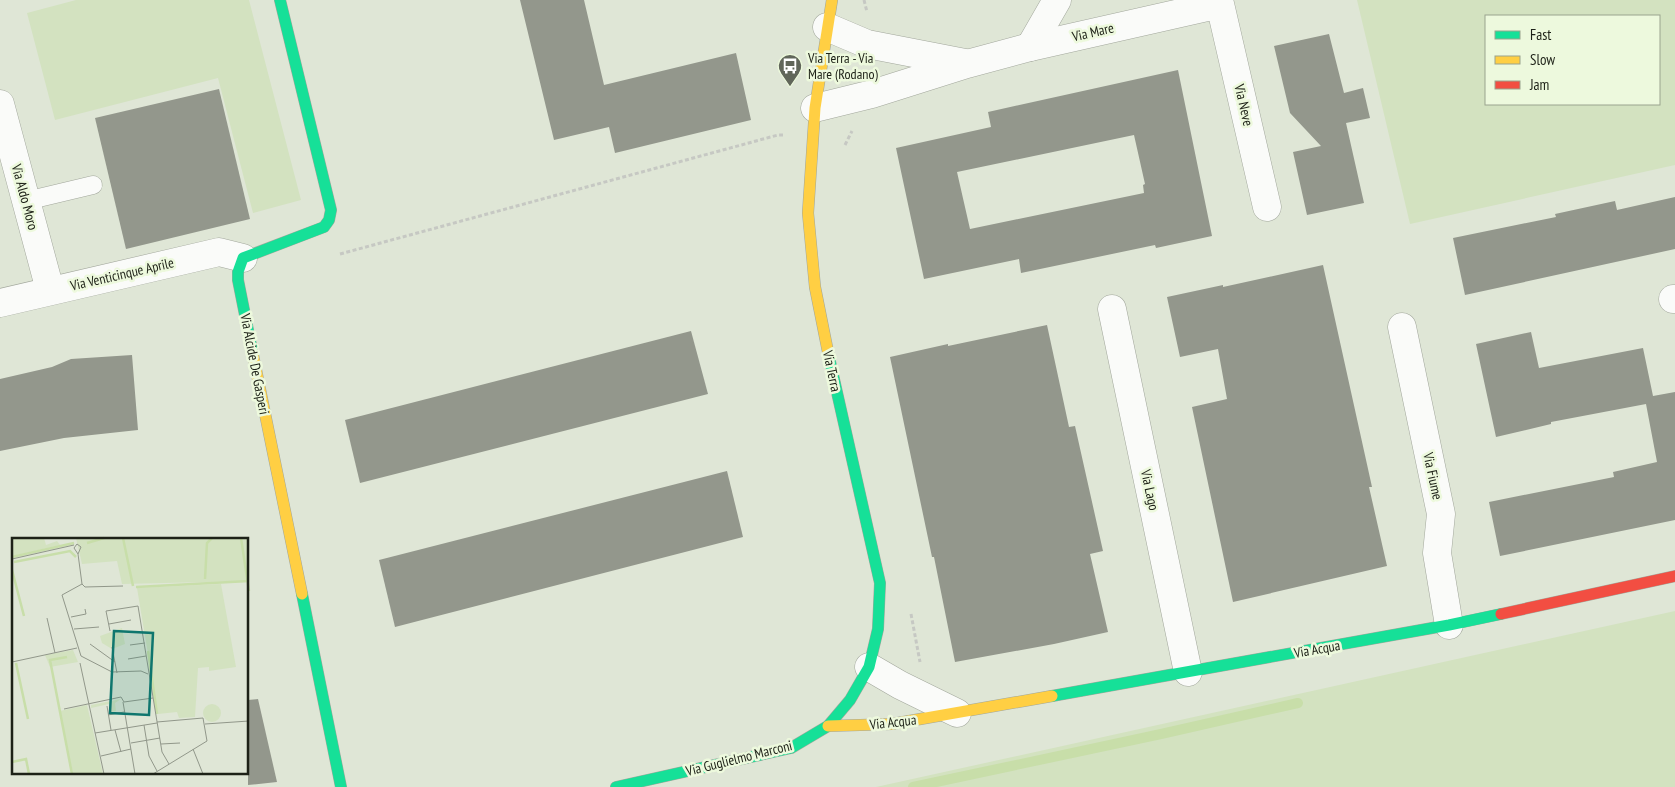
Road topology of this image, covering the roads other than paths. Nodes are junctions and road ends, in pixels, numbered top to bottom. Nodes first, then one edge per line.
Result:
1 (280, 0) edge
2 (832, 0) edge
3 (1057, 0) edge
4 (1228, 2) edge
5 (827, 27) junction
6 (1030, 47) junction
7 (967, 64) junction
8 (0, 104) edge
9 (814, 108) junction
10 (93, 185) dead end
11 (26, 201) junction
12 (1267, 207) dead end
13 (243, 258) junction
14 (50, 290) junction
15 (0, 303) edge
16 (1112, 309) dead end
17 (1402, 327) dead end
18 (1675, 576) edge
19 (1449, 625) junction
20 (869, 666) junction
21 (1188, 672) junction
22 (957, 713) junction
23 (828, 726) junction
24 (341, 787) edge
25 (616, 787) edge

1 - 13 street
2 - 5 street, Via Terra
3 - 6 street
4 - 6 street, Via Mare
4 - 12 street, Via Neve
5 - 7 street, Via Mare
5 - 9 street, Via Terra
6 - 7 street, Via Mare
7 - 9 street, Via Mare
8 - 11 street, Via Aldo Moro
9 - 20 street, Via Terra
10 - 11 lane
11 - 14 street, Via Aldo Moro
13 - 14 street, Via Venticinque Aprile
13 - 24 street, Via Alcide De Gasperi
14 - 15 street, Via Venticinque Aprile
16 - 21 street, Via Lago
17 - 19 street, Via Fiume
18 - 19 street, Via Acqua
19 - 21 street, Via Acqua
20 - 22 street, Via Acqua
20 - 23 street, Via Terra
21 - 22 street, Via Acqua
22 - 23 street, Via Acqua
23 - 25 street, Via Guglielmo Marconi

